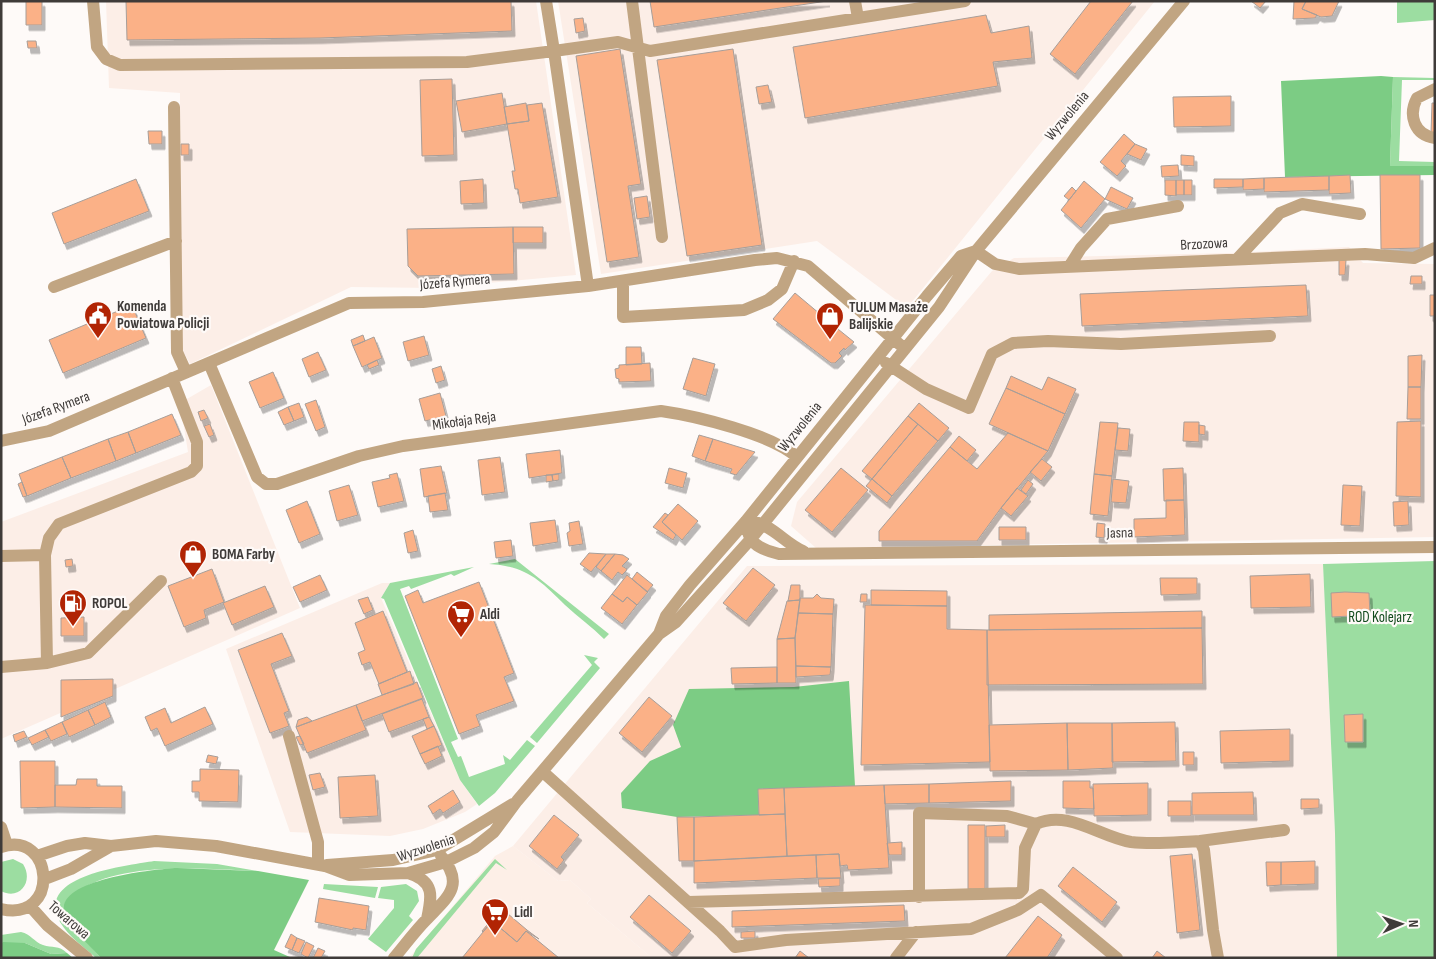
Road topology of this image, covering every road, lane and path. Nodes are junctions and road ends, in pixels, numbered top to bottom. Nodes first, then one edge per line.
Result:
1 (93, 1) edge
2 (546, 1) edge
3 (632, 1) edge
4 (855, 1) edge
5 (965, 1) edge
6 (1184, 1) edge
7 (858, 18) junction
8 (638, 47) junction
9 (554, 51) junction
10 (1435, 89) edge
11 (174, 108) dead end
12 (1435, 138) edge
13 (1178, 206) dead end
14 (1360, 214) dead end
15 (662, 237) dead end
16 (176, 241) junction
17 (1435, 248) edge
18 (976, 251) junction
19 (1238, 258) junction
20 (794, 261) junction
21 (1069, 267) junction
22 (623, 281) junction
23 (588, 286) junction
24 (54, 287) dead end
25 (1270, 336) dead end
26 (893, 339) junction
27 (905, 349) junction
28 (878, 357) junction
29 (209, 363) junction
30 (891, 367) junction
31 (186, 372) junction
32 (172, 378) junction
33 (1, 441) edge
34 (797, 457) junction
35 (746, 521) junction
36 (762, 524) junction
37 (750, 540) junction
38 (1435, 547) edge
39 (806, 552) junction
40 (46, 555) junction
41 (1, 556) edge
42 (161, 581) dead end
43 (659, 634) junction
44 (47, 664) junction
45 (1, 667) edge
46 (289, 736) dead end
47 (543, 772) junction
48 (517, 801) junction
49 (1036, 824) junction
50 (1, 827) edge
51 (1284, 830) dead end
52 (1200, 841) junction
53 (4, 846) edge
54 (111, 846) junction
55 (436, 850) junction
56 (37, 856) junction
57 (446, 862) junction
58 (321, 865) junction
59 (408, 873) junction
60 (45, 879) junction
61 (919, 897) junction
62 (688, 902) junction
63 (30, 906) junction
64 (1, 910) edge
65 (426, 919) junction
66 (916, 932) junction
67 (734, 953) edge
68 (87, 958) edge
69 (394, 958) edge
70 (896, 958) edge
71 (1117, 958) edge
72 (1218, 958) edge

1 - 9 street
2 - 9 street
3 - 8 street
4 - 7 street
5 - 7 street
6 - 18 street, Wyzwolenia
7 - 8 street
8 - 9 street
8 - 15 street
9 - 23 street
10 - 12 street
11 - 16 street
13 - 21 street
14 - 19 street
16 - 24 street
16 - 31 street
17 - 19 street, Brzozowa
18 - 21 street, Brzozowa
18 - 26 street, Wyzwolenia
18 - 27 street, Wyzwolenia
19 - 21 street, Brzozowa
20 - 22 street, Józefa Rymera
20 - 22 street
20 - 26 street, Józefa Rymera
22 - 23 street, Józefa Rymera
23 - 29 street, Józefa Rymera
25 - 30 street
26 - 27 street, Józefa Rymera
26 - 28 street, Wyzwolenia
27 - 30 street, Wyzwolenia
28 - 30 street
28 - 34 street, Wyzwolenia
29 - 31 street, Józefa Rymera
29 - 34 street, Mikołaja Reja
30 - 36 street, Wyzwolenia
31 - 32 street, Józefa Rymera
32 - 33 street, Józefa Rymera
32 - 40 street
34 - 35 street, Wyzwolenia
35 - 36 street, Jasna
35 - 37 street
35 - 43 street, Wyzwolenia
36 - 37 street, Wyzwolenia
36 - 39 street, Jasna
37 - 39 street, Jasna
37 - 43 street, Wyzwolenia
38 - 39 street, Jasna
40 - 41 street
40 - 44 street
42 - 44 street
43 - 47 street, Wyzwolenia
44 - 45 street
46 - 58 street
47 - 48 street, Wyzwolenia
47 - 62 street
48 - 55 street, Wyzwolenia
48 - 57 street, Wyzwolenia
49 - 52 street
49 - 61 street
49 - 61 street
50 - 53 street
51 - 52 street
52 - 72 street
53 - 56 street
54 - 56 street, Wyzwolenia
54 - 58 street, Wyzwolenia
54 - 60 street, Wyzwolenia
55 - 57 street
55 - 58 street, Wyzwolenia
56 - 60 street
57 - 59 street, Wyzwolenia
57 - 65 street
58 - 59 street, Wyzwolenia
59 - 65 street
60 - 63 street
61 - 62 street
62 - 67 street
63 - 64 street
63 - 68 street, Towarowa
65 - 69 street
66 - 67 street
66 - 70 street
66 - 71 street

